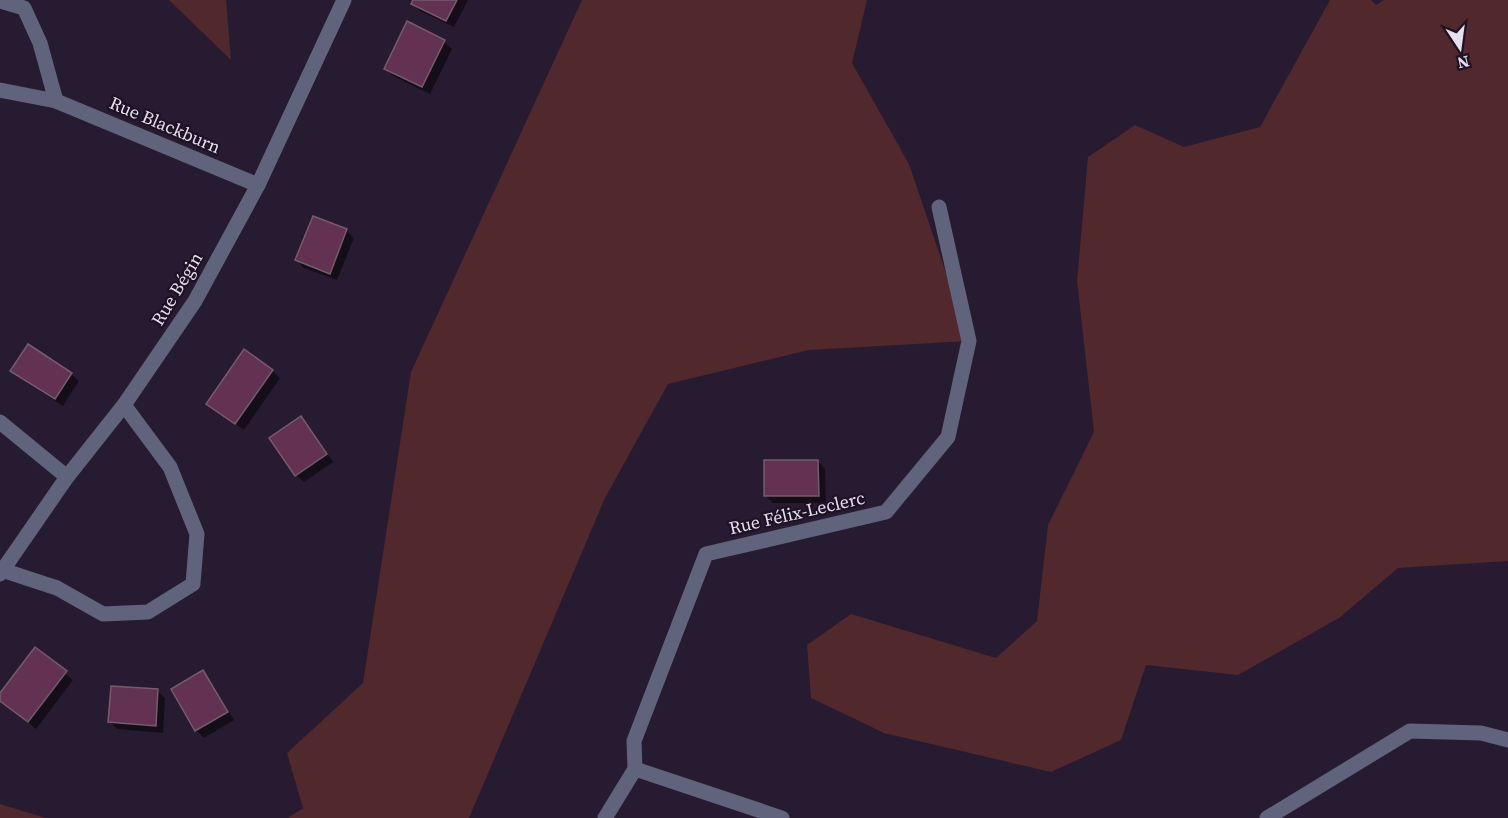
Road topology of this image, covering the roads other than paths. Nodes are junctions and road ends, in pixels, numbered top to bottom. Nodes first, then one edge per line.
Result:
1 (344, 0) edge
2 (0, 1) edge
3 (0, 90) edge
4 (57, 101) junction
5 (258, 185) junction
6 (939, 207) dead end
7 (124, 405) junction
8 (0, 422) edge
9 (67, 477) junction
10 (1, 572) edge
11 (1508, 740) edge
12 (635, 769) junction
13 (605, 818) edge
14 (782, 818) edge
15 (1267, 818) edge

1 - 5 street, Rue Bégin
2 - 4 street
3 - 4 street, Rue Blackburn
4 - 5 street, Rue Blackburn
5 - 7 street, Rue Bégin
6 - 12 street, Rue Félix-Leclerc
7 - 9 street, Rue Bégin
7 - 10 street
8 - 9 street
9 - 10 street, Rue Bégin
11 - 15 street
12 - 13 street
12 - 14 street

